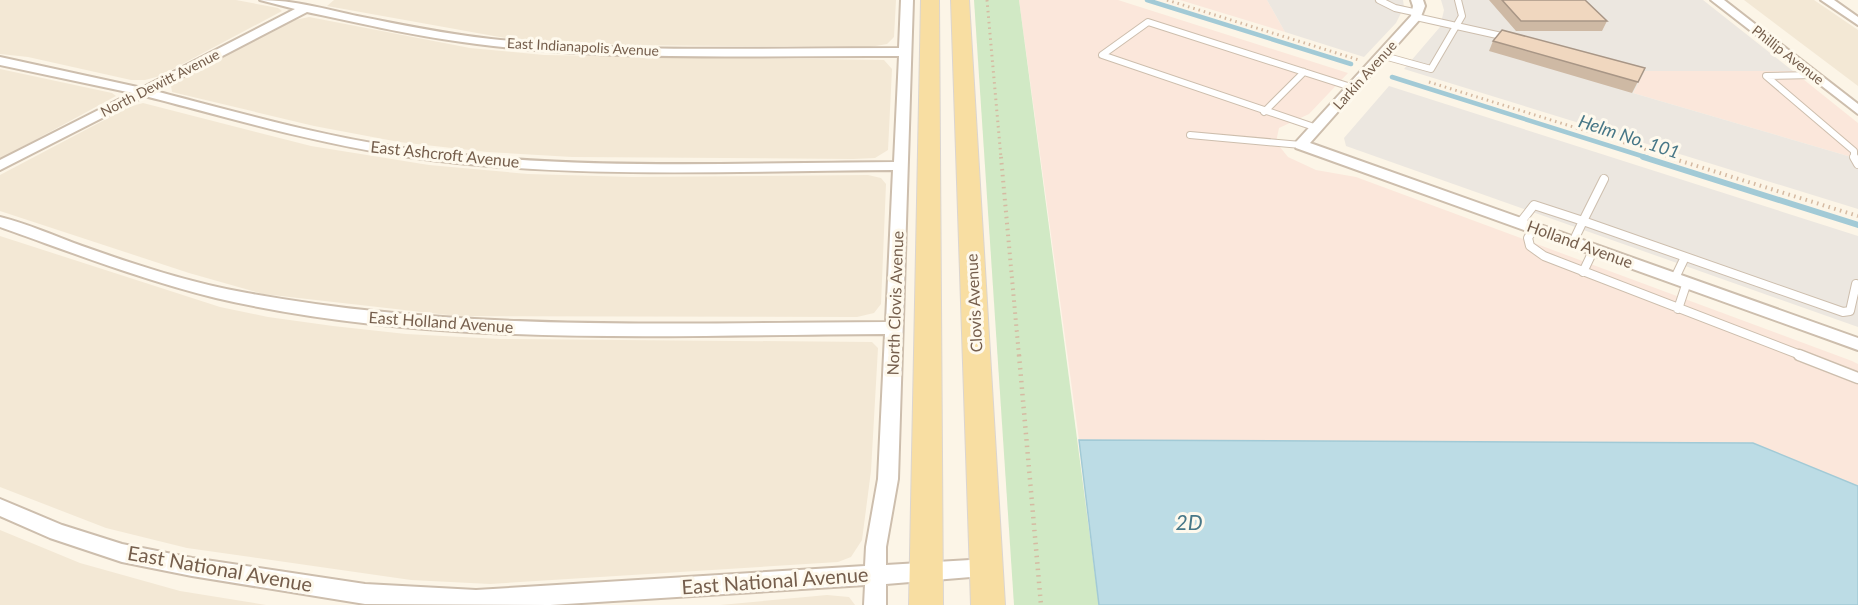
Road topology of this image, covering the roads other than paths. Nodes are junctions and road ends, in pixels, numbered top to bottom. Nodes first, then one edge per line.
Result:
1 (266, 0) edge
2 (321, 0) edge
3 (907, 0) edge
4 (930, 0) edge
5 (960, 0) edge
6 (1379, 0) edge
7 (1458, 0) edge
8 (1717, 0) edge
9 (1827, 0) edge
10 (306, 8) junction
11 (1417, 10) edge
12 (1858, 22) edge
13 (1458, 27) junction
14 (1511, 38) edge
15 (905, 52) junction
16 (1380, 60) junction
17 (0, 61) edge
18 (1304, 72) junction
19 (1814, 75) junction
20 (1354, 88) junction
21 (144, 91) junction
22 (1858, 110) edge
23 (1264, 112) junction
24 (1317, 128) junction
25 (1191, 135) dead end
26 (1302, 145) junction
27 (1856, 151) edge
28 (1858, 164) edge
29 (0, 166) edge
30 (900, 166) junction
31 (1604, 178) dead end
32 (1583, 221) junction
33 (0, 222) edge
34 (1527, 225) junction
35 (1573, 242) junction
36 (1594, 249) junction
37 (1685, 257) junction
38 (1583, 272) junction
39 (1681, 280) junction
40 (1856, 284) dead end
41 (1855, 306) edge
42 (1678, 309) junction
43 (895, 328) junction
44 (1858, 344) edge
45 (1858, 377) edge
46 (0, 507) edge
47 (987, 568) junction
48 (926, 571) junction
49 (874, 574) junction
50 (875, 605) edge
51 (926, 605) edge
52 (988, 605) edge

1 - 10 street, East Indianapolis Avenue
2 - 10 street, North Dewitt Avenue
3 - 15 street, North Clovis Avenue
4 - 48 main road
5 - 47 main road, Clovis Avenue
6 - 11 lane
7 - 13 lane
8 - 19 street, Phillip Avenue
9 - 12 street
10 - 15 street, East Indianapolis Avenue
10 - 21 street, North Dewitt Avenue
11 - 13 lane
11 - 16 street, Larkin Avenue
13 - 14 lane
13 - 16 lane
15 - 30 street, North Clovis Avenue
16 - 20 street, Larkin Avenue
17 - 21 street, East Ashcroft Avenue
18 - 20 lane
18 - 23 lane
18 - 23 lane
19 - 22 street, Phillip Avenue
19 - 27 lane
20 - 24 street, Larkin Avenue
21 - 29 street, North Dewitt Avenue
21 - 30 street, East Ashcroft Avenue
23 - 24 lane
24 - 26 street, Larkin Avenue
25 - 26 lane
26 - 34 street, Holland Avenue
27 - 28 lane
30 - 43 street, North Clovis Avenue
31 - 32 lane
32 - 34 lane
32 - 35 lane
32 - 37 lane
33 - 43 street, East Holland Avenue
34 - 35 street, Holland Avenue
34 - 38 lane
35 - 36 street, Holland Avenue
36 - 38 lane
36 - 39 street, Holland Avenue
37 - 39 lane
37 - 41 lane
38 - 42 lane
39 - 42 lane
39 - 44 street, Holland Avenue
40 - 41 lane
42 - 45 lane
43 - 49 street, North Clovis Avenue
46 - 49 street, East National Avenue
47 - 48 street, East National Avenue
47 - 52 main road, Clovis Avenue
48 - 49 street, East National Avenue
48 - 51 main road
49 - 50 street, North Clovis Avenue

